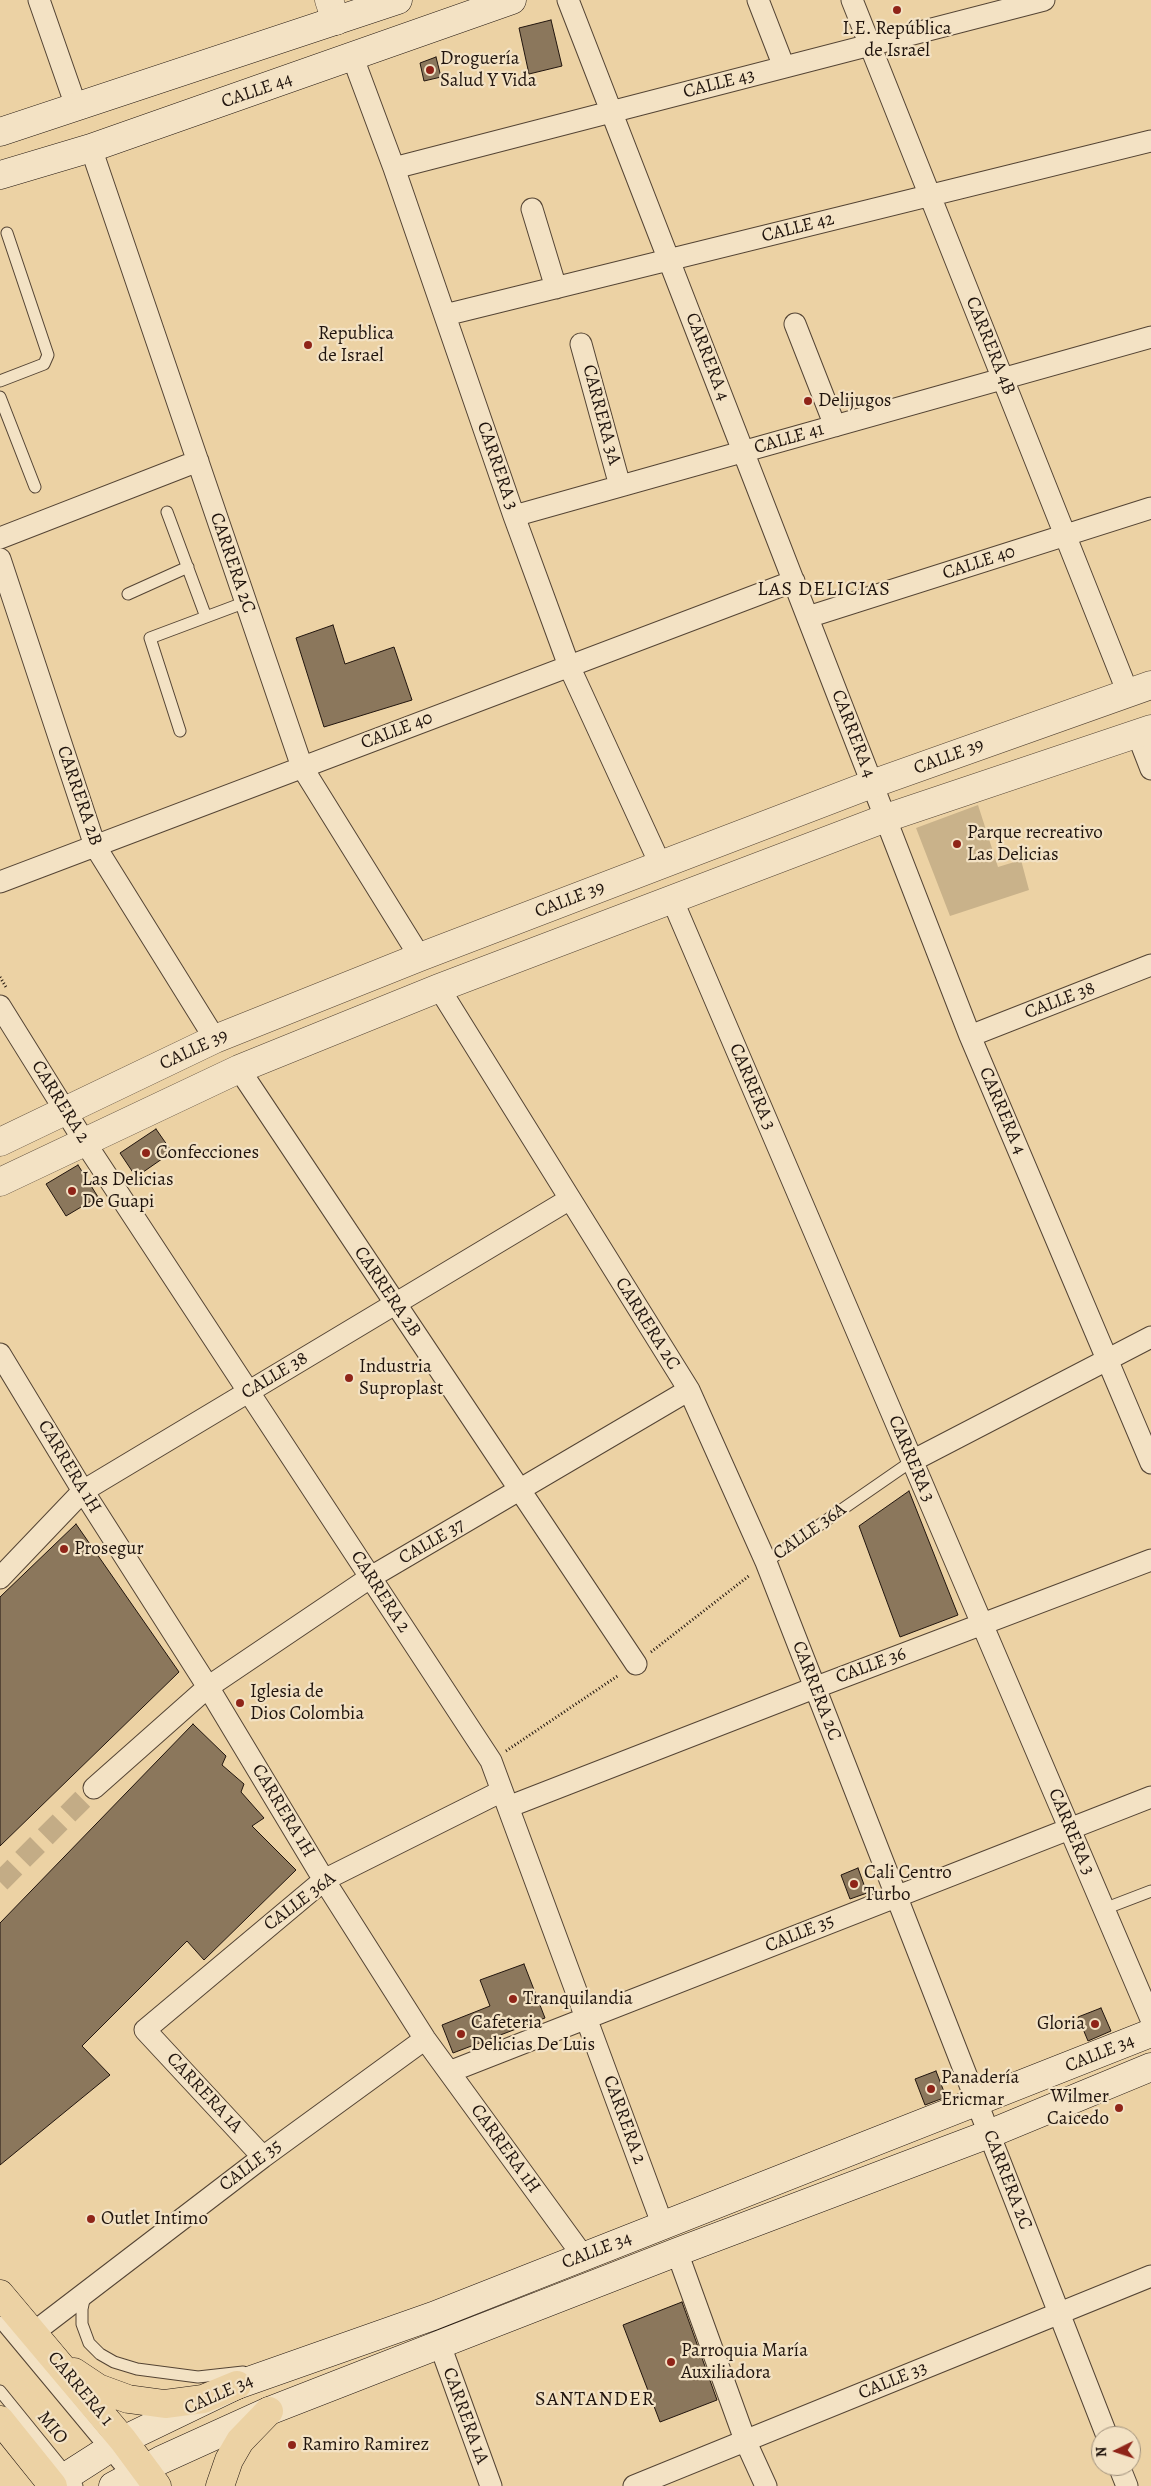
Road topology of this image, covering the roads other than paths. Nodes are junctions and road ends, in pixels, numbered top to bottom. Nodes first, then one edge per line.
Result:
1 (39, 0) edge
2 (398, 0) edge
3 (512, 0) edge
4 (568, 0) edge
5 (758, 0) edge
6 (852, 0) edge
7 (1044, 0) edge
8 (1022, 3) edge
9 (333, 10) edge
10 (870, 45) junction
11 (353, 58) junction
12 (784, 67) junction
13 (76, 106) junction
14 (612, 111) junction
15 (0, 132) edge
16 (1151, 141) edge
17 (91, 148) junction
18 (394, 168) junction
19 (0, 175) edge
20 (930, 196) junction
21 (532, 209) dead end
22 (7, 233) dead end
23 (669, 259) junction
24 (556, 288) junction
25 (445, 315) junction
26 (795, 324) dead end
27 (1151, 337) edge
28 (581, 344) dead end
29 (1002, 379) junction
30 (0, 381) edge
31 (0, 397) edge
32 (835, 426) junction
33 (743, 451) junction
34 (198, 461) junction
35 (620, 486) junction
36 (35, 488) dead end
37 (1151, 508) edge
38 (167, 512) dead end
39 (514, 516) junction
40 (1065, 536) junction
41 (0, 538) edge
42 (0, 559) edge
43 (188, 567) junction
44 (794, 581) junction
45 (128, 594) dead end
46 (246, 602) junction
47 (206, 617) junction
48 (808, 617) junction
49 (570, 666) junction
50 (1140, 689) edge
51 (180, 731) dead end
52 (1144, 731) edge
53 (302, 767) junction
54 (1151, 769) edge
55 (872, 784) junction
56 (886, 818) junction
57 (95, 846) junction
58 (661, 866) junction
59 (0, 882) edge
60 (672, 899) junction
61 (420, 957) junction
62 (1151, 965) edge
63 (439, 988) junction
64 (0, 1006) edge
65 (970, 1036) junction
66 (215, 1038) junction
67 (239, 1069) junction
68 (65, 1111) junction
69 (0, 1142) edge
70 (84, 1142) junction
71 (0, 1182) edge
72 (570, 1199) junction
73 (396, 1304) junction
74 (1151, 1338) edge
75 (0, 1355) edge
76 (1108, 1360) junction
77 (689, 1390) junction
78 (249, 1392) junction
79 (912, 1461) junction
80 (1151, 1463) edge
81 (83, 1491) junction
82 (521, 1491) junction
83 (1151, 1560) edge
84 (766, 1562) junction
85 (0, 1578) edge
86 (371, 1578) junction
87 (982, 1625) junction
88 (636, 1664) road end
89 (208, 1687) junction
90 (814, 1688) junction
91 (94, 1788) tunnel mouth
92 (1151, 1796) edge
93 (505, 1799) junction
94 (1069, 1829) junction
95 (324, 1880) junction
96 (1151, 1890) edge
97 (896, 1896) junction
98 (1104, 1908) junction
99 (586, 2018) junction
100 (1151, 2019) edge
101 (145, 2030) joint
102 (1151, 2033) edge
103 (425, 2039) junction
104 (1151, 2067) edge
105 (449, 2072) junction
106 (977, 2103) junction
107 (989, 2134) junction
108 (263, 2156) junction
109 (663, 2226) junction
110 (677, 2252) junction
111 (583, 2256) junction
112 (1151, 2276) edge
113 (86, 2293) junction
114 (0, 2294) edge
115 (1060, 2315) junction
116 (0, 2322) edge
117 (40, 2341) junction
118 (440, 2345) junction
119 (282, 2368) junction
120 (238, 2385) junction
121 (0, 2392) edge
122 (270, 2411) junction
123 (0, 2420) edge
124 (1103, 2426) edge
125 (745, 2440) junction
126 (115, 2445) junction
127 (136, 2481) edge
128 (60, 2484) edge
129 (220, 2486) edge
130 (491, 2486) edge
131 (634, 2486) edge
132 (766, 2486) edge

1 - 13 street
2 - 9 main road
3 - 11 main road, CALLE 44
4 - 14 street, CARRERA 4
5 - 12 street
6 - 10 street, CARRERA 4B
7 - 8 street, CALLE 43
8 - 10 street, CALLE 43
9 - 13 main road
10 - 12 street, CALLE 43
10 - 20 street, CARRERA 4B
11 - 17 main road, CALLE 44
11 - 18 street, CARRERA 3
12 - 14 street, CALLE 43
13 - 15 main road
14 - 18 street, CALLE 43
14 - 23 street, CARRERA 4
16 - 20 street, CALLE 42
17 - 19 main road, CALLE 44
17 - 34 street, CARRERA 2C
18 - 25 street, CARRERA 3
20 - 23 street, CALLE 42
20 - 29 street, CARRERA 4B
21 - 24 street
22 - 30 lane
23 - 24 street, CALLE 42
23 - 33 street, CARRERA 4
24 - 25 street, CALLE 42
25 - 39 street, CARRERA 3
26 - 32 street
27 - 29 street, CALLE 41
28 - 35 street, CARRERA 3A
29 - 32 street, CALLE 41
29 - 40 street, CARRERA 4B
31 - 36 lane
32 - 33 street, CALLE 41
33 - 35 street, CALLE 41
33 - 44 street, CARRERA 4
34 - 41 street
34 - 46 street, CARRERA 2C
35 - 39 street, CALLE 41
37 - 40 street, CALLE 40
38 - 43 lane
39 - 49 street, CARRERA 3
40 - 48 street, CALLE 40
40 - 50 street, CARRERA 4B
42 - 57 street, CARRERA 2B
43 - 45 lane
43 - 47 lane
44 - 48 street, CARRERA 4
44 - 49 street, CALLE 40
46 - 47 lane
46 - 53 street, CARRERA 2C
47 - 51 lane
48 - 55 street, CARRERA 4
49 - 53 street, CALLE 40
49 - 58 street, CARRERA 3
50 - 55 main road, CALLE 39
52 - 54 street
52 - 56 main road, CALLE 39
53 - 57 street, CALLE 40
53 - 61 street, CARRERA 2C
55 - 56 street, CARRERA 4
55 - 58 main road, CALLE 39
56 - 60 main road, CALLE 39
56 - 65 street, CARRERA 4
57 - 59 street, CALLE 40
57 - 66 street, CARRERA 2B
58 - 61 main road, CALLE 39
60 - 63 main road, CALLE 39
60 - 79 street, CARRERA 3
61 - 66 main road, CALLE 39
62 - 65 street, CALLE 38
63 - 67 main road, CALLE 39
63 - 72 street, CARRERA 2C
64 - 68 street, CARRERA 2
65 - 76 street, CARRERA 4
66 - 68 main road, CALLE 39
67 - 70 main road, CALLE 39
67 - 73 street, CARRERA 2B
68 - 69 main road, CALLE 39
68 - 70 street, CARRERA 2
70 - 71 main road, CALLE 39
70 - 78 street, CARRERA 2
72 - 73 street, CALLE 38
72 - 77 street, CARRERA 2C
73 - 78 street, CALLE 38
73 - 82 street, CARRERA 2B
74 - 76 street, CALLE 36A
75 - 81 street, CARRERA 1H
76 - 79 street, CALLE 36A
76 - 80 street, CARRERA 4
77 - 82 street, CALLE 37
77 - 84 street, CARRERA 2C
78 - 81 street, CALLE 38
78 - 86 street, CARRERA 2
79 - 84 lane, CALLE 36A
79 - 87 street, CARRERA 3
81 - 85 street, CALLE 38
81 - 89 street, CARRERA 1H
82 - 86 street, CALLE 37
82 - 88 street, CARRERA 2B
83 - 87 street, CALLE 36
84 - 90 street, CARRERA 2C
86 - 89 street, CALLE 37
86 - 93 street, CARRERA 2
87 - 90 street, CALLE 36
87 - 94 street, CARRERA 3
89 - 91 street, CALLE 37
89 - 95 street, CARRERA 1H
90 - 93 street, CALLE 36
90 - 97 street, CARRERA 2C
92 - 94 street, CALLE 35
93 - 95 street, CALLE 36A
93 - 99 street, CARRERA 2
94 - 97 street, CALLE 35
94 - 98 street, CARRERA 3
95 - 101 street, CALLE 36A
95 - 103 street, CARRERA 1H
96 - 98 lane
97 - 99 street, CALLE 35
97 - 106 street, CARRERA 2C
98 - 100 street, CARRERA 3
99 - 105 street, CALLE 35
99 - 109 street, CARRERA 2
101 - 108 street, CARRERA 1A
102 - 106 main road, CALLE 34
103 - 105 street, CARRERA 1H
103 - 108 street, CALLE 35
104 - 107 main road, CALLE 34
105 - 111 street, CARRERA 1H
106 - 107 street, CARRERA 2C
106 - 109 main road, CALLE 34
107 - 110 main road, CALLE 34
107 - 115 street, CARRERA 2C
108 - 113 street, CALLE 35
109 - 111 main road, CALLE 34
110 - 118 main road, CALLE 34
110 - 125 street
111 - 119 main road, CALLE 34
112 - 115 street, CALLE 33
113 - 117 street, CALLE 35
113 - 119 lane
114 - 117 main road, CARRERA 1
115 - 124 street, CARRERA 2C
115 - 125 street, CALLE 33
116 - 126 lane, MIO
117 - 120 main road
117 - 126 main road, CARRERA 1
118 - 122 main road, CALLE 34
118 - 130 street, CARRERA 1A
119 - 120 main road, CALLE 34
120 - 126 main road, CALLE 34
121 - 128 lane, MIO
122 - 127 main road, CALLE 34
122 - 129 main road
123 - 128 main road
125 - 131 street, CALLE 33
125 - 132 street
126 - 127 main road, CARRERA 1
126 - 128 main road, CALLE 34

